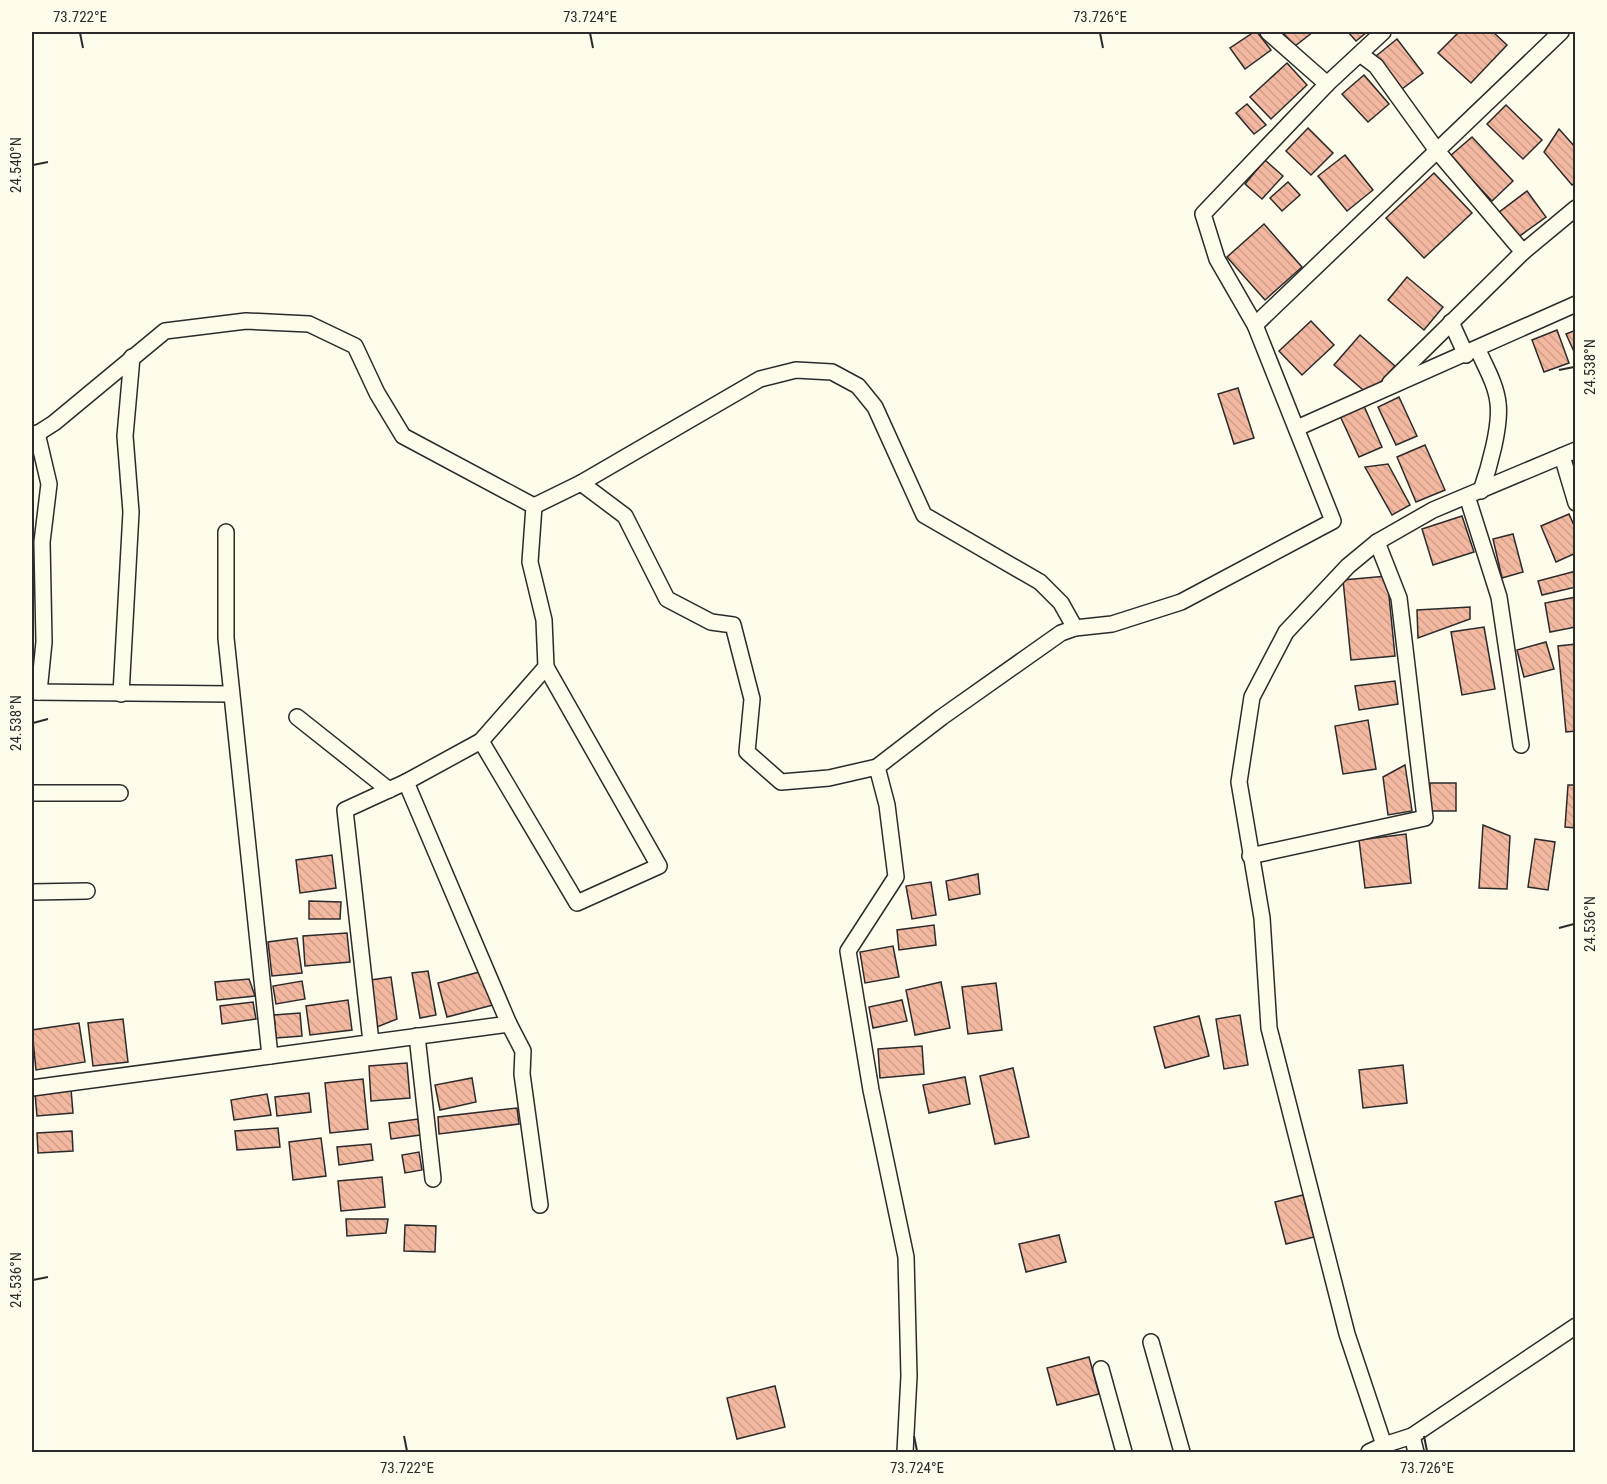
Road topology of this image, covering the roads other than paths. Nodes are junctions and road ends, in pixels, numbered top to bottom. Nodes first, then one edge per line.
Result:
1 (1268, 32) edge
2 (1383, 32) edge
3 (1561, 32) edge
4 (1360, 54) junction
5 (1327, 84) junction
6 (1438, 152) junction
7 (1575, 208) edge
8 (1523, 252) junction
9 (1575, 304) edge
10 (1452, 322) junction
11 (1255, 325) junction
12 (1472, 352) junction
13 (132, 357) junction
14 (1383, 389) junction
15 (1297, 428) junction
16 (34, 435) edge
17 (1569, 453) edge
18 (581, 483) junction
19 (1474, 493) junction
20 (1575, 503) edge
21 (534, 506) junction
22 (226, 532) dead end
23 (1377, 542) junction
24 (1075, 628) junction
25 (546, 667) junction
26 (35, 692) edge
27 (121, 693) junction
28 (231, 694) junction
29 (297, 717) dead end
30 (482, 741) junction
31 (1521, 745) dead end
32 (877, 767) junction
33 (406, 782) junction
34 (389, 790) junction
35 (32, 793) edge
36 (120, 793) dead end
37 (1250, 855) junction
38 (87, 891) dead end
39 (32, 892) edge
40 (509, 1024) junction
41 (417, 1036) junction
42 (370, 1042) junction
43 (270, 1056) junction
44 (32, 1088) edge
45 (433, 1179) dead end
46 (540, 1205) dead end
47 (1575, 1326) edge
48 (1151, 1342) dead end
49 (1101, 1369) dead end
50 (1412, 1436) junction
51 (1384, 1445) junction
52 (905, 1452) edge
53 (1124, 1452) edge
54 (1182, 1452) edge
55 (1369, 1452) edge
56 (1416, 1452) edge

1 - 5 street
2 - 4 street
3 - 6 street
4 - 5 street
4 - 6 street
5 - 11 street
6 - 8 street
6 - 11 street
7 - 8 street
8 - 10 street
9 - 12 street
10 - 12 street
10 - 14 street
11 - 15 street
12 - 14 street
12 - 19 street
13 - 16 street
13 - 21 street
13 - 27 street
14 - 15 street
15 - 24 street
16 - 26 street
17 - 19 street
17 - 20 street
18 - 21 street
18 - 24 street
18 - 32 street
19 - 23 street
19 - 31 street
21 - 25 street
22 - 28 street
23 - 37 street
23 - 37 street
24 - 32 street
25 - 30 street
25 - 30 street
26 - 27 street
27 - 28 street
28 - 43 street
29 - 34 street
30 - 33 street
32 - 52 street
33 - 34 street
33 - 40 street
34 - 42 street
35 - 36 street
37 - 51 street
38 - 39 street
40 - 41 street
40 - 46 street
41 - 42 street
41 - 45 street
42 - 43 street
43 - 44 street
47 - 50 street
48 - 54 street
49 - 53 street
50 - 51 street
50 - 56 street
51 - 55 street

